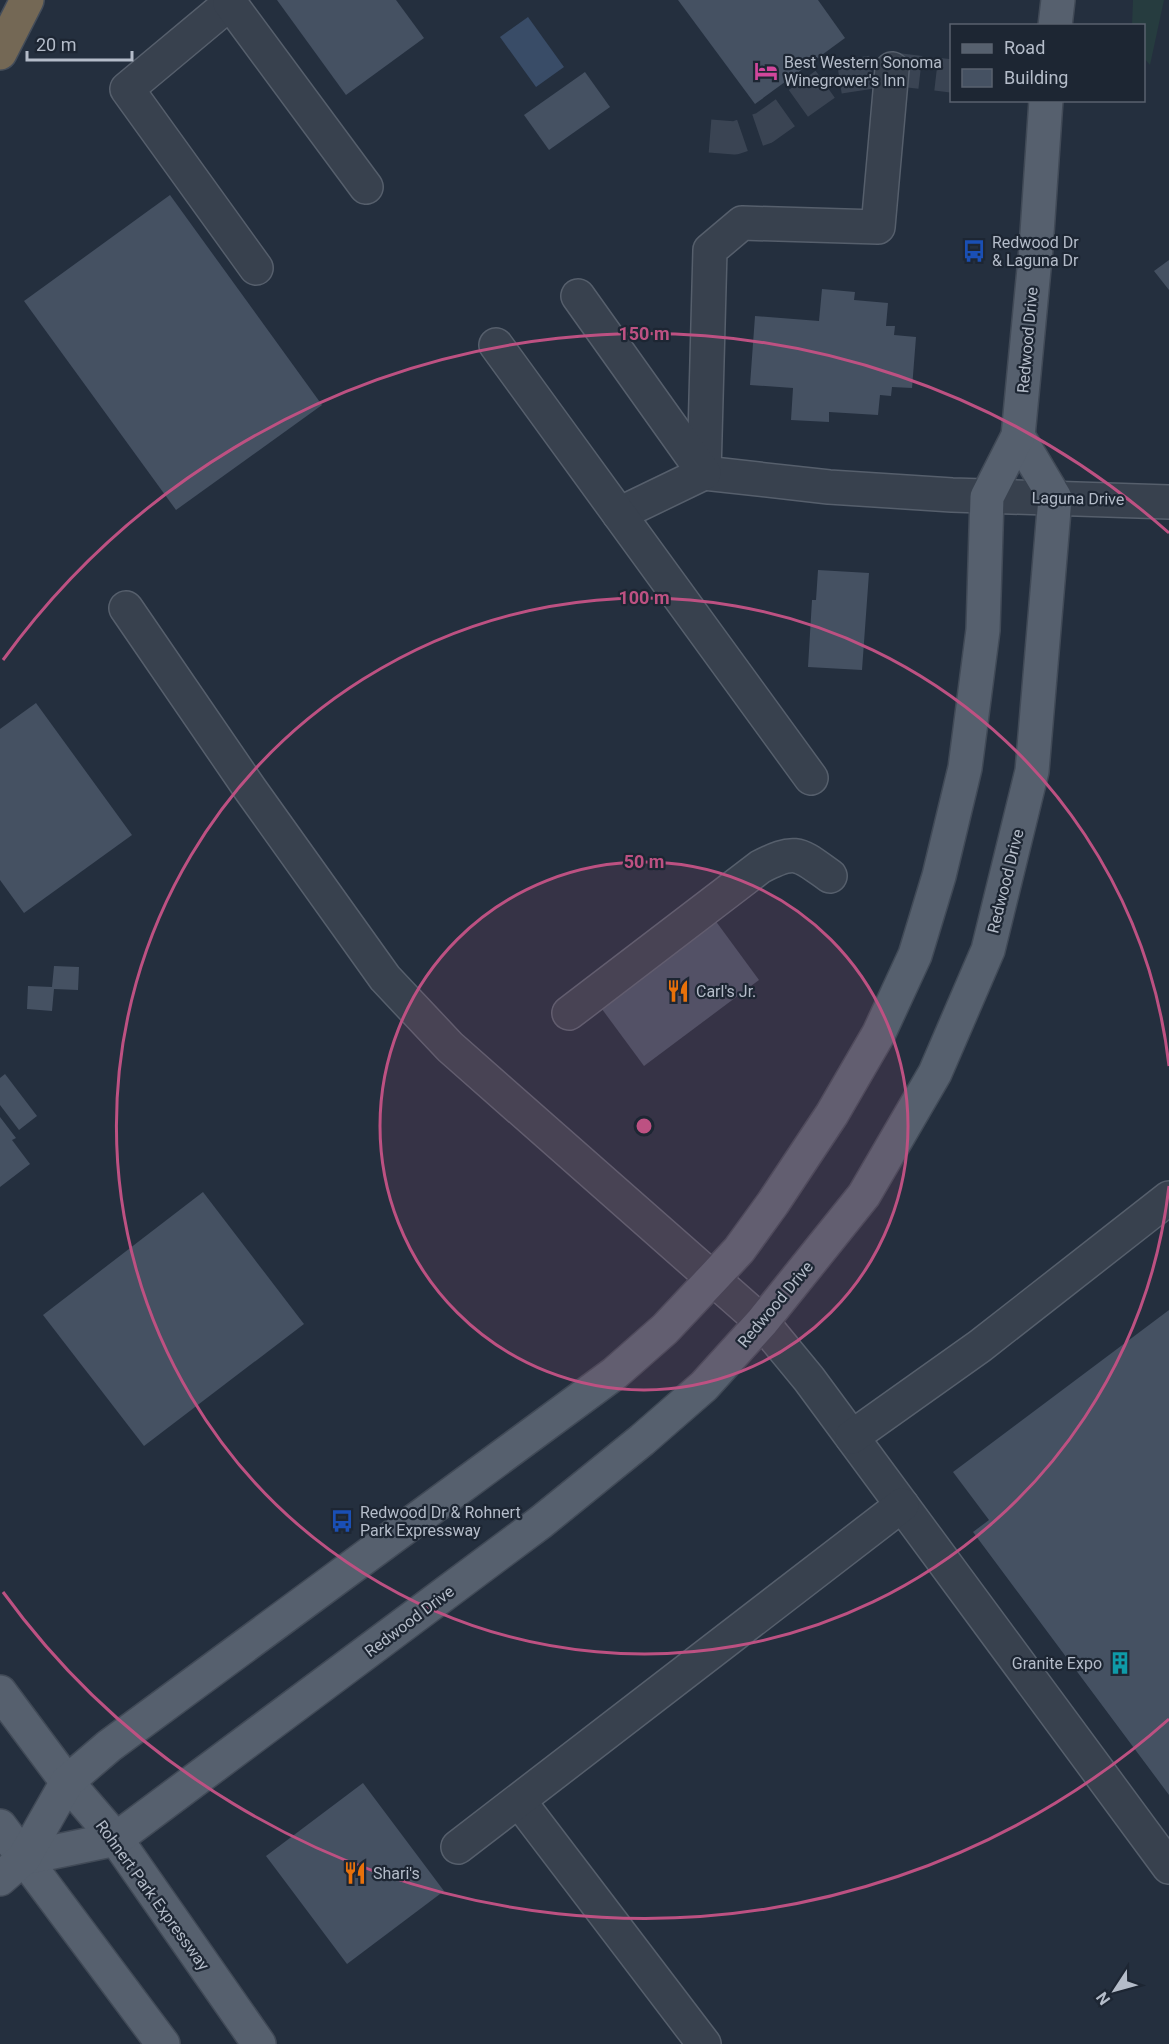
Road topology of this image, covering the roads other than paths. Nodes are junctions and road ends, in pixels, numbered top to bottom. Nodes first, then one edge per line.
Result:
1 (27, 0) edge
2 (1058, 0) edge
3 (229, 2) edge
4 (1055, 24) edge
5 (0, 53) edge
6 (892, 69) dead end
7 (1046, 102) edge
8 (366, 187) dead end
9 (256, 268) dead end
10 (578, 296) dead end
11 (496, 345) dead end
12 (1018, 436) junction
13 (704, 473) junction
14 (987, 497) junction
15 (1055, 498) junction
16 (1169, 501) edge
17 (619, 514) junction
18 (126, 608) dead end
19 (811, 778) dead end
20 (830, 876) dead end
21 (569, 1013) dead end
22 (1169, 1198) edge
23 (713, 1278) junction
24 (762, 1322) junction
25 (852, 1437) junction
26 (902, 1505) junction
27 (0, 1692) edge
28 (67, 1782) junction
29 (519, 1801) junction
30 (0, 1826) edge
31 (116, 1839) junction
32 (458, 1847) dead end
33 (24, 1858) junction
34 (1169, 1867) edge
35 (0, 1879) edge
36 (163, 2044) edge
37 (259, 2044) edge
38 (704, 2044) edge

1 - 5 highway
2 - 4 main road
3 - 8 street
3 - 9 street
6 - 13 street
7 - 12 main road, Redwood Drive
10 - 13 street
11 - 17 street
12 - 14 main road, Redwood Drive
12 - 15 main road
13 - 14 street, Laguna Drive
13 - 17 street
14 - 15 street, Laguna Drive
14 - 23 main road, Redwood Drive
15 - 16 street, Laguna Drive
15 - 24 main road, Redwood Drive
17 - 19 street
18 - 23 street
20 - 21 street
22 - 25 street
23 - 24 street
23 - 28 main road, Redwood Drive
24 - 25 street
24 - 31 main road, Redwood Drive
25 - 26 street
26 - 29 street
26 - 34 street
27 - 28 main road, Rohnert Park Expressway
28 - 31 main road, Rohnert Park Expressway
28 - 33 main road, Redwood Drive
29 - 32 street
29 - 38 street
30 - 33 main road
31 - 33 main road, Redwood Drive
31 - 37 main road, Rohnert Park Expressway
33 - 35 main road, Redwood Drive
33 - 36 main road

